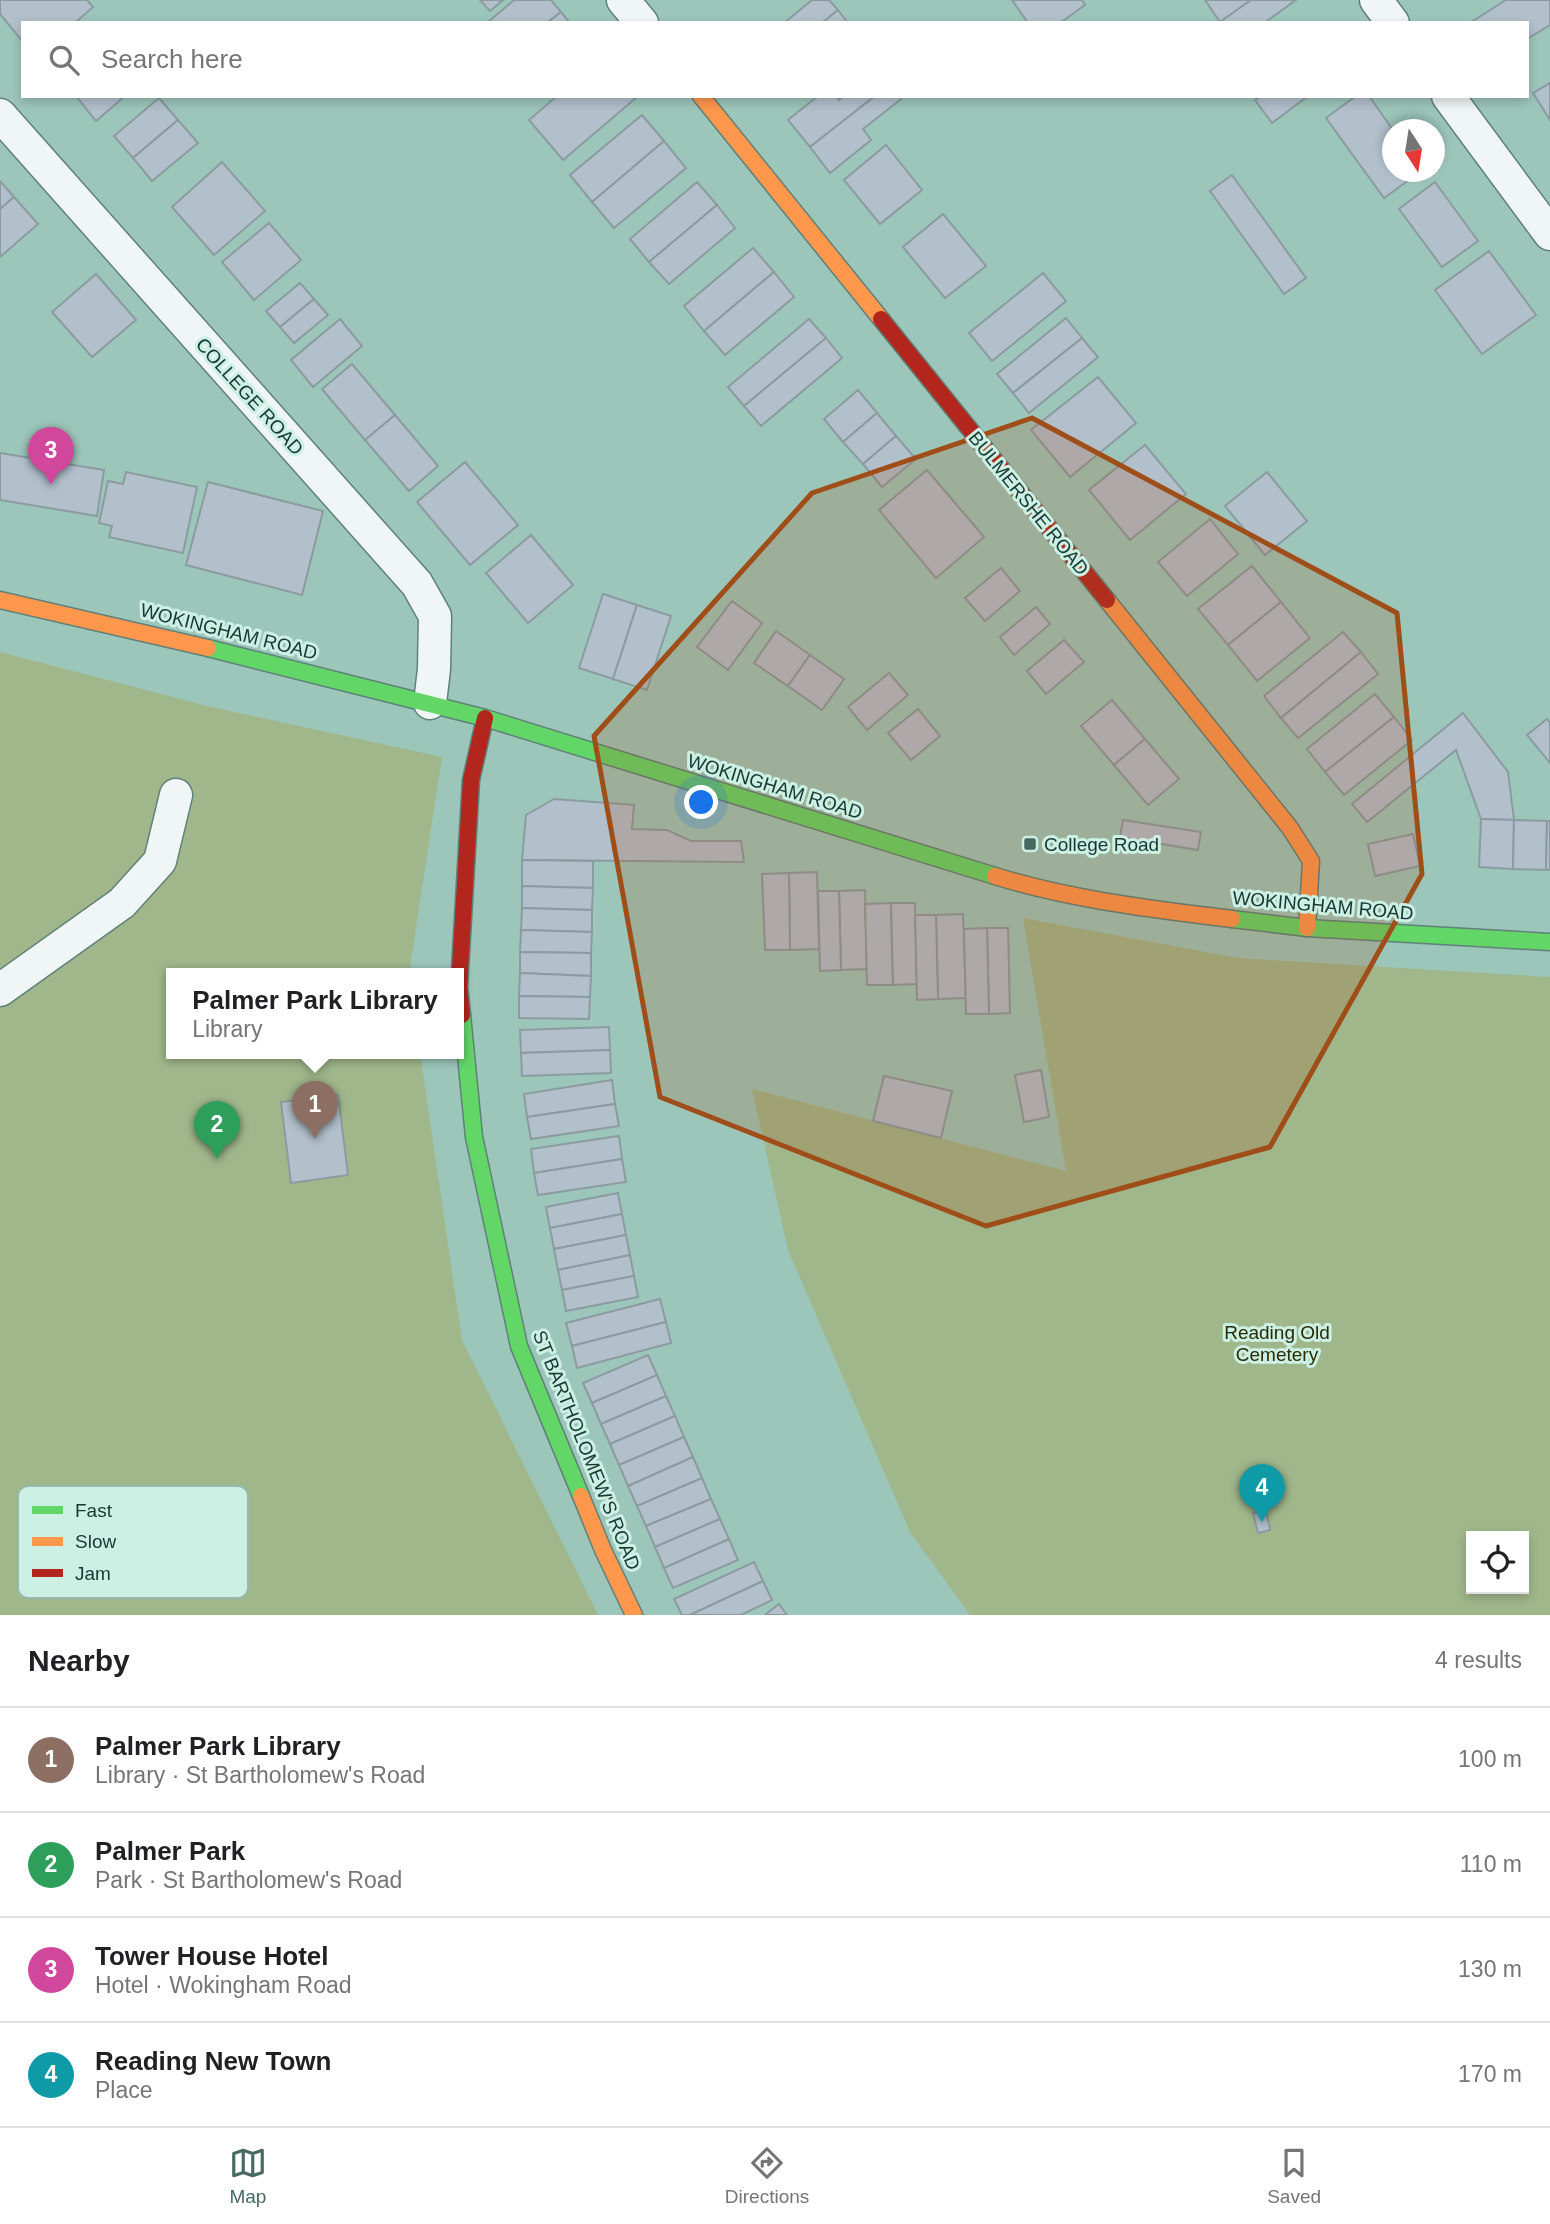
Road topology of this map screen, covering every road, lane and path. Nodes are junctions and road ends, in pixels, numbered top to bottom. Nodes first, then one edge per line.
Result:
1 (623, 0) edge
2 (1376, 0) edge
3 (640, 21) edge
4 (1392, 21) edge
5 (703, 98) edge
6 (1449, 98) edge
7 (0, 115) edge
8 (1550, 234) edge
9 (0, 600) edge
10 (430, 704) junction
11 (485, 718) junction
12 (176, 795) dead end
13 (1307, 928) junction
14 (1550, 942) edge
15 (460, 968) edge
16 (0, 990) edge
17 (464, 1037) edge
18 (634, 1615) edge

1 - 3 street
2 - 4 street
5 - 13 street, BULMERSHE ROAD
6 - 8 street
7 - 10 street, COLLEGE ROAD
9 - 10 street, WOKINGHAM ROAD
10 - 11 street, WOKINGHAM ROAD
11 - 13 street, WOKINGHAM ROAD
11 - 15 street, ST BARTHOLOMEW'S ROAD
12 - 16 street
13 - 14 street, WOKINGHAM ROAD
17 - 18 street, ST BARTHOLOMEW'S ROAD

